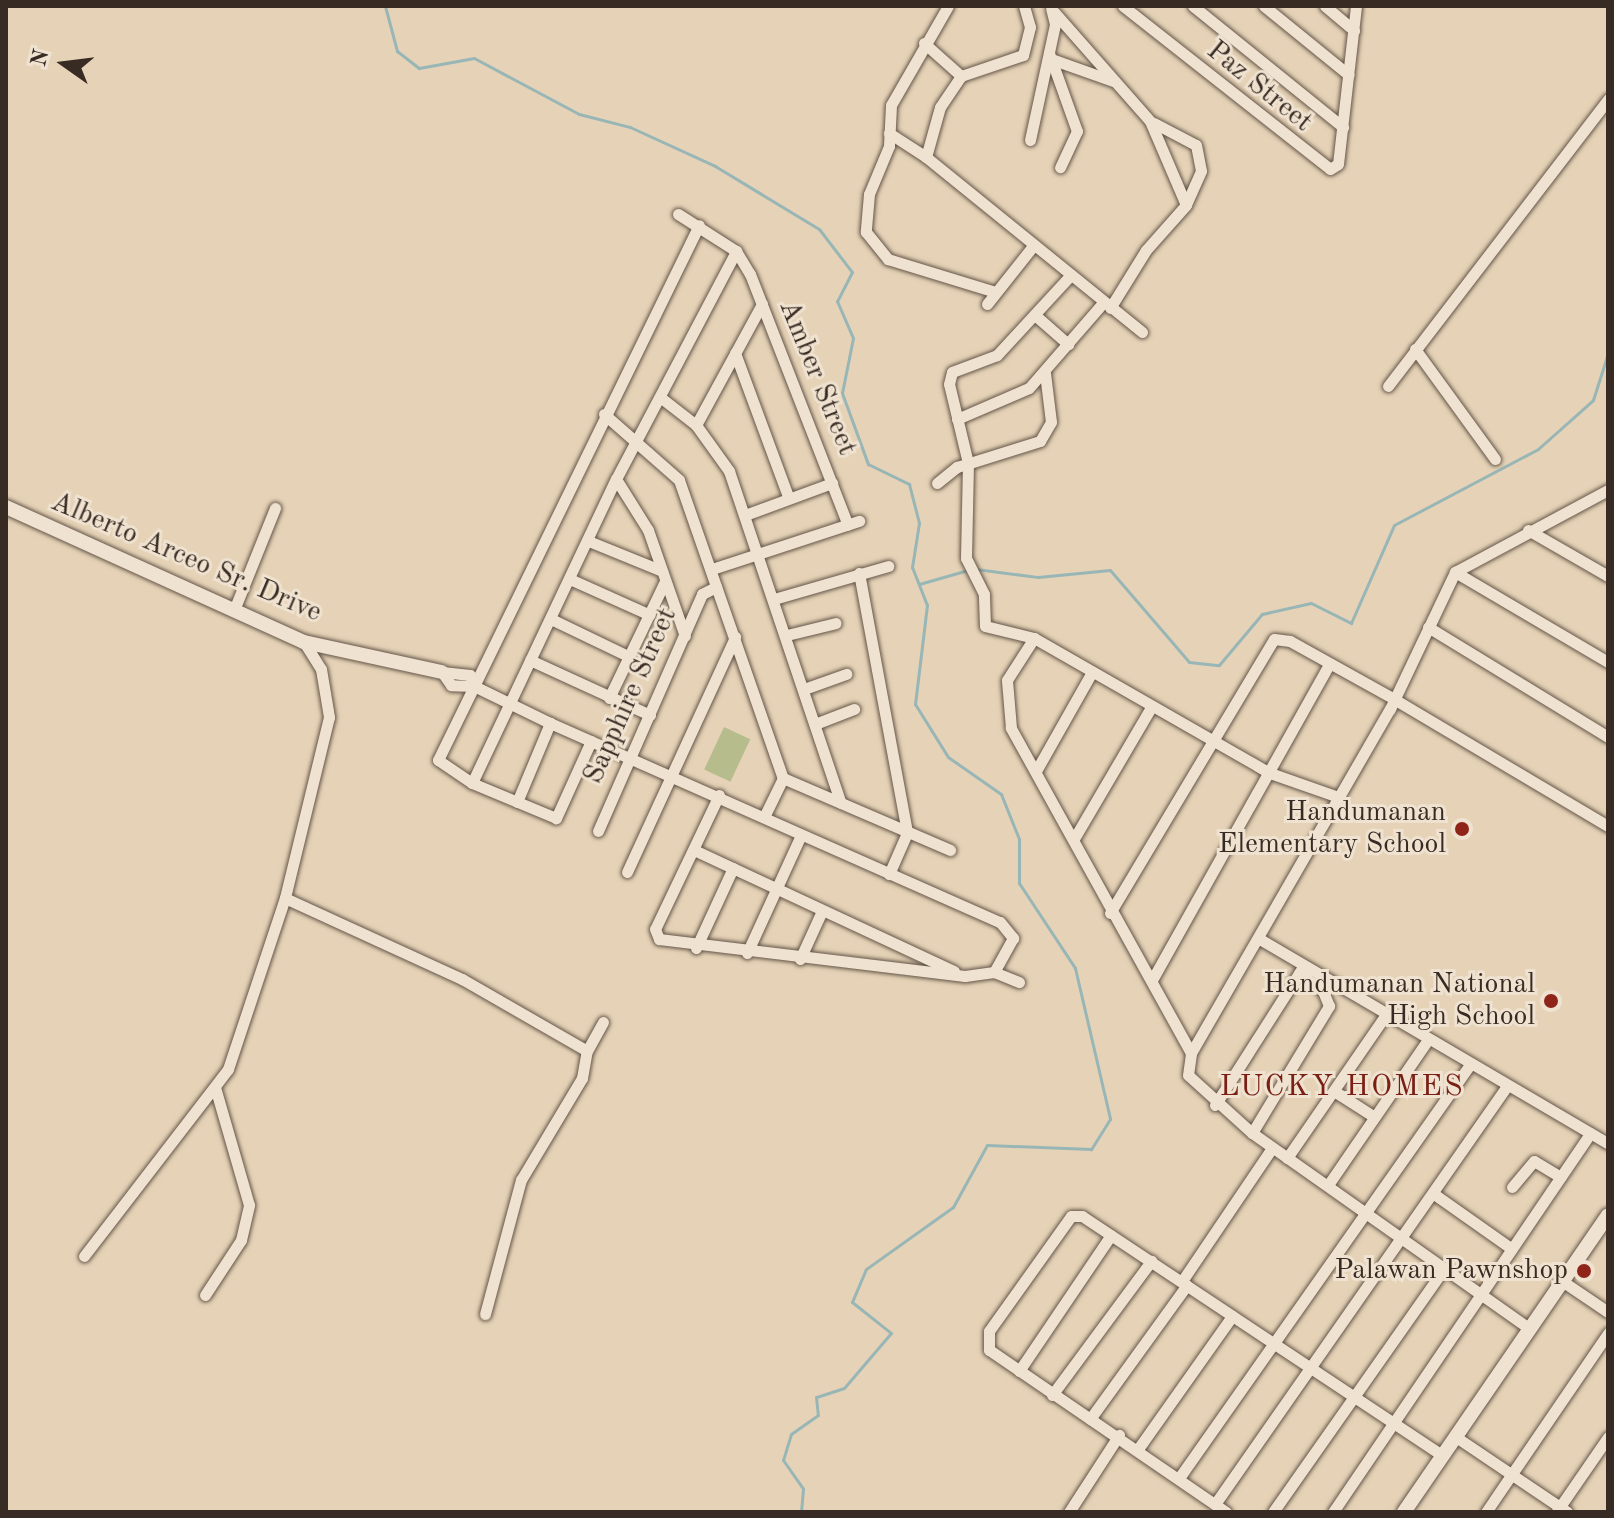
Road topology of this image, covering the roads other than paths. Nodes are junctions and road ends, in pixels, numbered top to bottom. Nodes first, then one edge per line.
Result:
1 (948, 6) edge
2 (1024, 6) edge
3 (1193, 6) edge
4 (1264, 6) edge
5 (1325, 6) edge
6 (1356, 6) edge
7 (1129, 8) edge
8 (1052, 9) edge
9 (1354, 30) junction
10 (924, 43) junction
11 (1052, 56) junction
12 (1349, 75) junction
13 (961, 76) junction
14 (1115, 82) junction
15 (1608, 99) edge
16 (1150, 121) junction
17 (1343, 127) junction
18 (889, 133) junction
19 (1030, 140) dead end
20 (926, 157) junction
21 (1060, 167) dead end
22 (1186, 205) junction
23 (678, 214) dead end
24 (699, 225) junction
25 (1033, 246) junction
26 (736, 251) junction
27 (1069, 277) junction
28 (995, 292) junction
29 (762, 304) junction
30 (987, 304) dead end
31 (1106, 306) junction
32 (1036, 316) junction
33 (1142, 332) dead end
34 (1068, 344) junction
35 (1415, 349) junction
36 (735, 353) junction
37 (1045, 373) junction
38 (1388, 386) dead end
39 (660, 397) junction
40 (604, 414) junction
41 (957, 419) junction
42 (696, 425) junction
43 (637, 440) junction
44 (1495, 459) dead end
45 (968, 463) junction
46 (616, 479) junction
47 (832, 483) junction
48 (937, 483) dead end
49 (1605, 494) edge
50 (788, 496) junction
51 (6, 507) edge
52 (275, 508) dead end
53 (745, 515) junction
54 (1528, 530) junction
55 (591, 542) junction
56 (761, 555) junction
57 (888, 566) dead end
58 (712, 569) junction
59 (1455, 572) junction
60 (859, 573) junction
61 (663, 576) junction
62 (1608, 576) edge
63 (572, 580) junction
64 (716, 587) junction
65 (774, 599) junction
66 (234, 610) junction
67 (650, 615) junction
68 (551, 619) junction
69 (836, 623) dead end
70 (1428, 627) junction
71 (787, 635) junction
72 (685, 636) junction
73 (735, 637) junction
74 (1034, 638) junction
75 (304, 642) junction
76 (628, 656) junction
77 (530, 660) junction
78 (1608, 662) edge
79 (1329, 664) junction
80 (442, 672) joint
81 (1092, 672) junction
82 (846, 674) dead end
83 (474, 686) junction
84 (804, 689) junction
85 (609, 698) junction
86 (1394, 699) junction
87 (509, 702) junction
88 (1152, 706) junction
89 (854, 709) dead end
90 (650, 715) junction
91 (550, 723) junction
92 (815, 724) junction
93 (1608, 737) edge
94 (591, 741) junction
95 (1214, 741) junction
96 (630, 759) junction
97 (1036, 771) junction
98 (1270, 773) junction
99 (674, 777) junction
100 (783, 778) junction
101 (472, 783) junction
102 (719, 795) junction
103 (1338, 797) junction
104 (517, 802) junction
105 (841, 803) junction
106 (764, 817) junction
107 (1608, 826) edge
108 (598, 831) dead end
109 (907, 833) junction
110 (801, 835) junction
111 (1075, 837) junction
112 (694, 850) junction
113 (950, 850) dead end
114 (733, 868) junction
115 (627, 872) dead end
116 (889, 874) junction
117 (775, 891) junction
118 (285, 898) junction
119 (822, 911) junction
120 (1110, 913) junction
121 (1258, 938) junction
122 (696, 948) junction
123 (747, 953) junction
124 (800, 959) junction
125 (1302, 969) junction
126 (994, 972) junction
127 (965, 976) junction
128 (1152, 980) junction
129 (1019, 982) dead end
130 (1385, 1016) junction
131 (603, 1022) dead end
132 (1427, 1041) junction
133 (587, 1051) junction
134 (1191, 1053) junction
135 (1469, 1066) junction
136 (1507, 1086) junction
137 (215, 1087) junction
138 (1334, 1091) junction
139 (1215, 1105) junction
140 (1373, 1116) junction
141 (1252, 1133) junction
142 (1591, 1133) junction
143 (1608, 1143) edge
144 (1272, 1148) junction
145 (1287, 1158) junction
146 (1561, 1177) junction
147 (1328, 1185) junction
148 (1512, 1187) dead end
149 (1434, 1194) junction
150 (1366, 1212) junction
151 (1608, 1215) edge
152 (1111, 1235) junction
153 (1404, 1237) junction
154 (1512, 1249) junction
155 (84, 1256) dead end
156 (1151, 1261) junction
157 (1445, 1267) junction
158 (1562, 1281) junction
159 (1184, 1283) junction
160 (1481, 1294) junction
161 (205, 1295) dead end
162 (1608, 1312) edge
163 (485, 1314) dead end
164 (1232, 1316) junction
165 (1530, 1329) junction
166 (1608, 1333) edge
167 (1277, 1346) junction
168 (1313, 1370) junction
169 (1019, 1371) junction
170 (1052, 1395) junction
171 (1356, 1399) junction
172 (1090, 1419) junction
173 (1394, 1425) junction
174 (1119, 1435) junction
175 (1456, 1437) junction
176 (1608, 1437) edge
177 (1138, 1449) junction
178 (1443, 1456) junction
179 (1513, 1474) junction
180 (1179, 1478) junction
181 (1215, 1504) junction
182 (1561, 1510) edge
183 (1069, 1512) edge
184 (1226, 1512) edge
185 (1273, 1512) edge
186 (1333, 1512) edge
187 (1404, 1512) edge
188 (1486, 1512) edge

1 - 10 street
2 - 13 street
3 - 17 street
4 - 12 street
5 - 9 street
6 - 9 street
7 - 17 street, Paz Street
8 - 11 street
8 - 14 street
9 - 12 street
10 - 13 street
10 - 18 street
11 - 14 street
11 - 19 street
11 - 21 street
12 - 17 street
13 - 20 street
14 - 16 street
15 - 35 street
16 - 22 street
16 - 22 street
18 - 20 street
18 - 28 street
20 - 25 street
22 - 31 street
23 - 24 street
24 - 26 street
24 - 40 street
25 - 27 street
25 - 28 street
26 - 29 street, Amber Street
26 - 39 street
27 - 31 street
27 - 32 street
28 - 30 street
29 - 36 street
29 - 47 street, Amber Street
31 - 33 street
31 - 34 street
32 - 34 street
32 - 41 street
34 - 37 street
35 - 38 street
35 - 44 street
36 - 42 street
36 - 50 street
37 - 41 street
37 - 45 street
39 - 42 street
39 - 43 street
40 - 43 street
40 - 83 street
41 - 45 street
42 - 53 street
43 - 46 street
43 - 58 street
45 - 48 street
45 - 74 street
46 - 55 street
46 - 61 street
47 - 50 street
47 - 56 street, Amber Street
49 - 54 street
50 - 53 street
51 - 66 street, Alberto Arceo Sr. Drive
52 - 66 street
53 - 56 street
54 - 59 street
54 - 62 street
55 - 61 street
55 - 63 street
56 - 58 street
56 - 65 street
57 - 60 street
58 - 64 street
59 - 70 street
59 - 78 street
60 - 65 street
60 - 109 street
61 - 67 street
61 - 72 street
63 - 67 street
63 - 68 street
64 - 72 street, Sapphire Street
64 - 73 street
65 - 71 street
66 - 75 street, Alberto Arceo Sr. Drive
67 - 76 street
68 - 76 street
68 - 77 street
69 - 71 street
70 - 86 street
70 - 93 street
71 - 84 street
72 - 90 street, Sapphire Street
73 - 99 street
73 - 100 street
74 - 81 street
74 - 97 street
75 - 80 street, Alberto Arceo Sr. Drive
75 - 118 street
76 - 85 street
77 - 85 street
77 - 87 street
79 - 86 street
79 - 95 street
79 - 98 street
80 - 83 street
81 - 88 street
81 - 97 street
82 - 84 street
83 - 87 street
83 - 101 street
84 - 92 street
85 - 90 street
86 - 103 street
86 - 107 street
87 - 91 street
87 - 101 street
88 - 95 street
88 - 111 street
89 - 92 street
90 - 96 street, Sapphire Street
91 - 94 street
91 - 104 street
92 - 105 street
94 - 96 street
94 - 104 street
95 - 98 street
95 - 120 street
96 - 99 street
96 - 108 street, Sapphire Street
97 - 111 street
98 - 103 street
98 - 128 street
99 - 102 street
99 - 115 street
100 - 105 street
100 - 106 street
101 - 104 street
102 - 106 street
102 - 112 street
103 - 121 street
105 - 109 street
106 - 110 street
109 - 113 street
109 - 116 street
110 - 116 street
110 - 117 street
111 - 120 street
112 - 114 street
112 - 122 street
114 - 117 street
114 - 122 street
116 - 126 street
117 - 119 street
117 - 123 street
118 - 133 street
118 - 137 street
119 - 124 street
119 - 127 street
120 - 128 street
121 - 125 street
121 - 134 street
122 - 123 street
123 - 124 street
124 - 127 street
125 - 130 street
125 - 139 street
125 - 141 street
126 - 127 street
126 - 129 street
128 - 134 street
130 - 132 street
130 - 138 street
131 - 133 street
132 - 135 street
132 - 140 street
133 - 163 street
134 - 139 street
135 - 136 street
135 - 150 street
136 - 142 street
136 - 149 street
137 - 155 street
137 - 161 street
138 - 140 street
138 - 145 street
139 - 141 street
140 - 147 street
141 - 144 street
142 - 143 street
142 - 146 street
144 - 145 street
144 - 159 street
145 - 147 street
146 - 148 street
146 - 154 street
147 - 150 street
149 - 153 street
149 - 154 street
150 - 153 street
150 - 167 street
151 - 158 street
152 - 156 street
152 - 169 street
152 - 169 street
153 - 157 street
153 - 168 street
154 - 160 street
156 - 159 street
156 - 170 street
157 - 160 street
157 - 171 street
158 - 162 street
158 - 165 street
159 - 164 street
159 - 172 street
160 - 165 street
160 - 173 street
164 - 167 street
164 - 177 street
165 - 175 street
166 - 179 street
167 - 168 street
167 - 180 street
168 - 171 street
168 - 181 street
169 - 170 street
170 - 172 street
171 - 173 street
171 - 185 street
172 - 174 street
173 - 178 street
173 - 186 street
174 - 177 street
174 - 183 street
175 - 178 street
175 - 179 street
176 - 182 street
177 - 180 street
178 - 187 street
179 - 182 street
179 - 188 street
180 - 181 street
181 - 184 street

